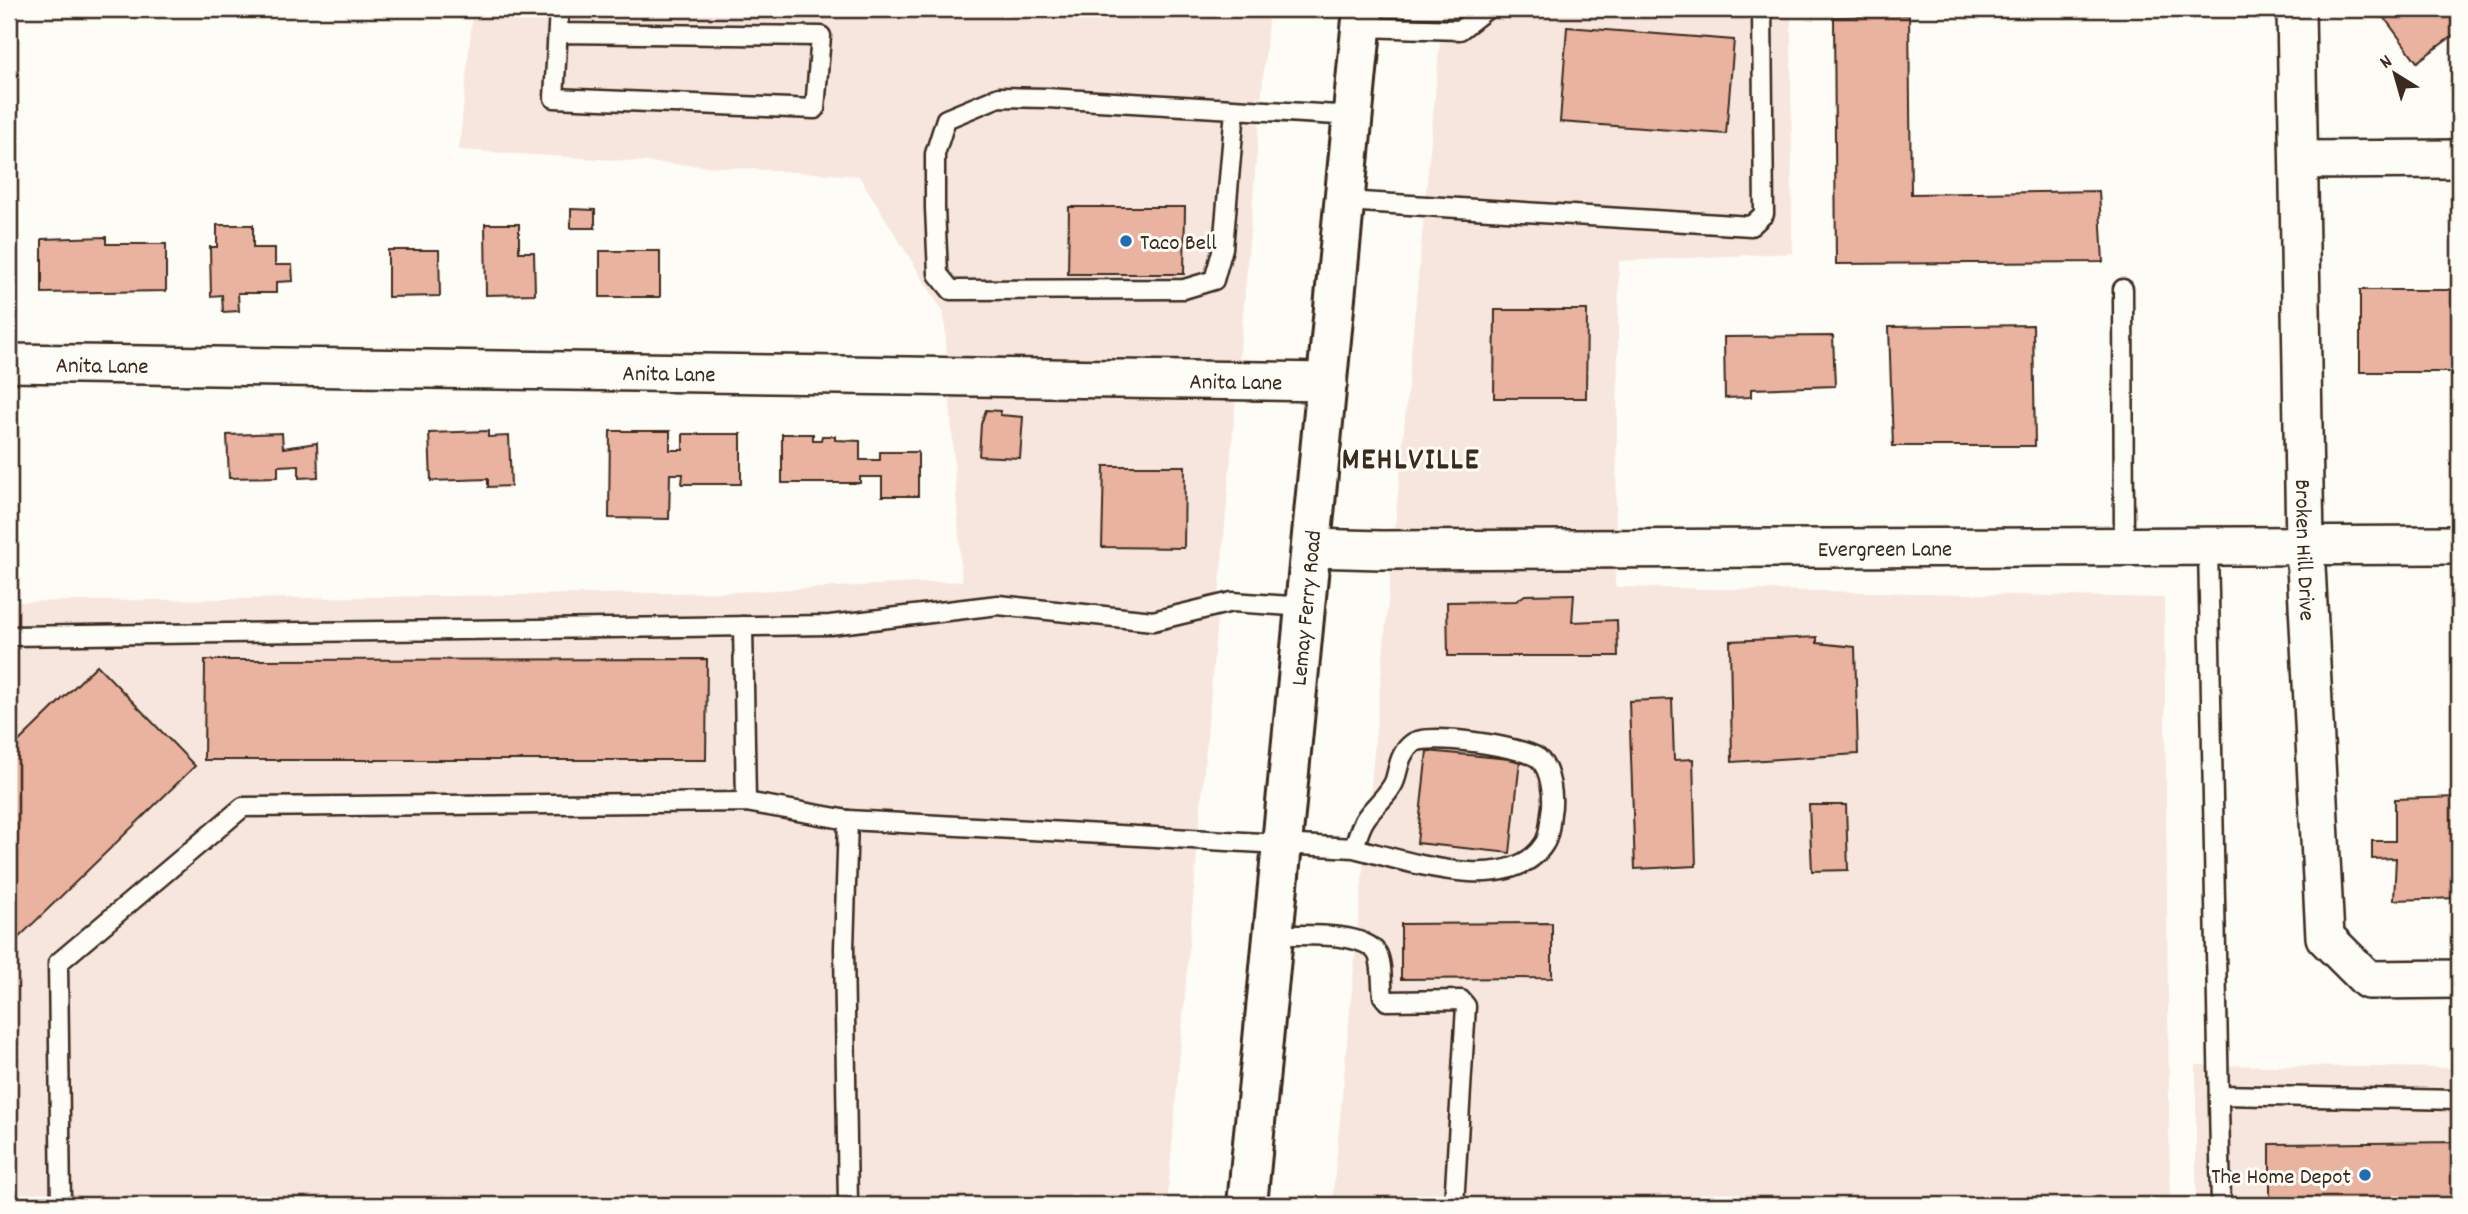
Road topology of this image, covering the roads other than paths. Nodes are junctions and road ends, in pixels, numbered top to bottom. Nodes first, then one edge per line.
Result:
1 (559, 9) edge
2 (1487, 9) edge
3 (1762, 9) edge
4 (2296, 9) edge
5 (1362, 18) edge
6 (558, 33) junction
7 (1235, 110) junction
8 (1353, 117) junction
9 (2459, 159) edge
10 (2299, 160) junction
11 (1345, 201) junction
12 (2123, 289) dead end
13 (9, 363) edge
14 (1328, 382) junction
15 (2459, 545) edge
16 (2124, 546) junction
17 (2208, 546) junction
18 (2305, 546) junction
19 (1311, 548) junction
20 (1305, 607) junction
21 (743, 626) junction
22 (9, 636) edge
23 (746, 802) junction
24 (848, 820) junction
25 (1282, 841) junction
26 (1354, 848) junction
27 (1273, 935) junction
28 (2459, 979) edge
29 (2219, 1095) junction
30 (2459, 1100) edge
31 (61, 1205) edge
32 (848, 1205) edge
33 (1247, 1205) edge
34 (1454, 1205) edge
35 (2221, 1205) edge

1 - 6 lane
2 - 5 lane
3 - 11 lane
4 - 10 street, Broken Hill Drive
5 - 8 main road, Lemay Ferry Road
6 - 6 lane
7 - 7 lane
7 - 8 lane
8 - 11 main road, Lemay Ferry Road
9 - 10 street
10 - 18 street, Broken Hill Drive
11 - 14 main road, Lemay Ferry Road
12 - 16 lane
13 - 14 street, Anita Lane
14 - 19 main road, Lemay Ferry Road
15 - 18 street, Evergreen Lane
16 - 17 street, Evergreen Lane
16 - 19 street, Evergreen Lane
17 - 18 street, Evergreen Lane
17 - 29 lane
18 - 28 street, Broken Hill Drive
19 - 20 main road, Lemay Ferry Road
20 - 21 lane
20 - 25 main road, Lemay Ferry Road
21 - 22 lane
21 - 23 lane
23 - 24 lane
23 - 31 lane
24 - 25 lane
24 - 32 lane
25 - 26 lane
25 - 27 main road, Lemay Ferry Road
26 - 26 lane
27 - 33 main road, Lemay Ferry Road
27 - 34 lane
29 - 30 lane
29 - 35 lane

